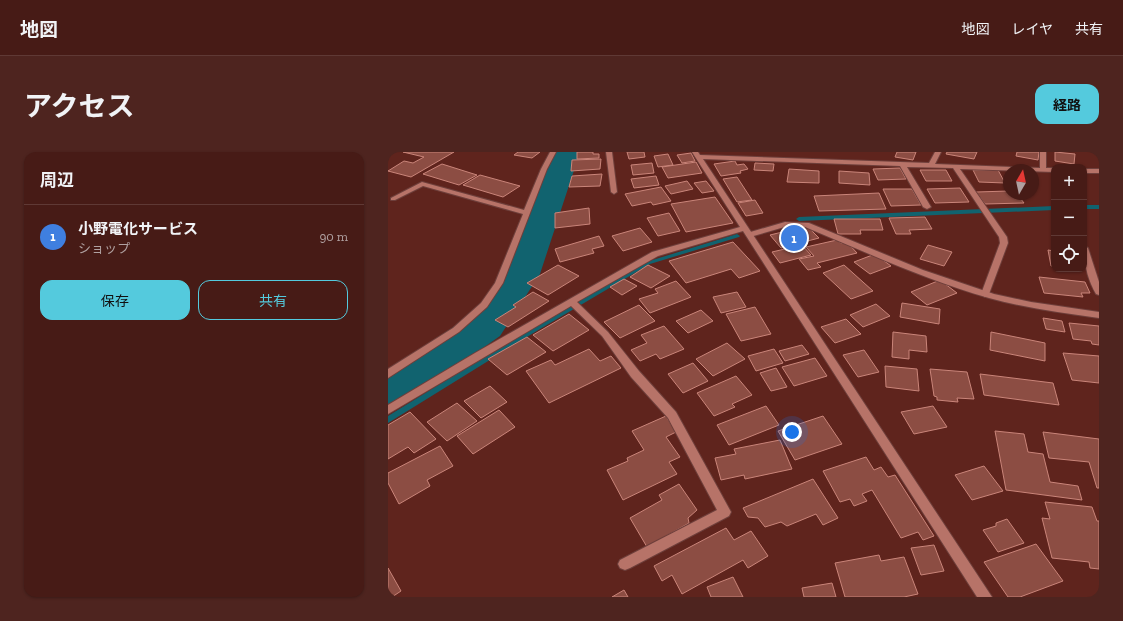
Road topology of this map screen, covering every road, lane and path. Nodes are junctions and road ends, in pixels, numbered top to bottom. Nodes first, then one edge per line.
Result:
1 (553, 152) edge
2 (609, 152) edge
3 (808, 152) edge
4 (938, 152) edge
5 (1043, 152) edge
6 (696, 154) edge
7 (800, 161) junction
8 (902, 164) junction
9 (931, 165) junction
10 (955, 166) junction
11 (1043, 170) junction
12 (1051, 170) edge
13 (1087, 171) edge
14 (1099, 172) edge
15 (614, 192) dead end
16 (393, 198) dead end
17 (926, 207) dead end
18 (527, 213) junction
19 (748, 232) junction
20 (1087, 258) edge
21 (1099, 292) edge
22 (985, 294) junction
23 (576, 304) junction
24 (1099, 315) edge
25 (388, 374) edge
26 (388, 410) edge
27 (625, 564) dead end
28 (986, 597) edge

1 - 18 street
2 - 15 street
3 - 7 street
4 - 9 street
5 - 11 street
6 - 7 street
6 - 19 street
7 - 8 street
8 - 9 street
8 - 17 street
9 - 10 street
10 - 11 street
10 - 22 street
11 - 12 street
13 - 14 street
16 - 18 street
18 - 25 street
19 - 22 street
19 - 23 street
19 - 28 street
20 - 21 street
22 - 24 street
23 - 26 street
23 - 27 street

